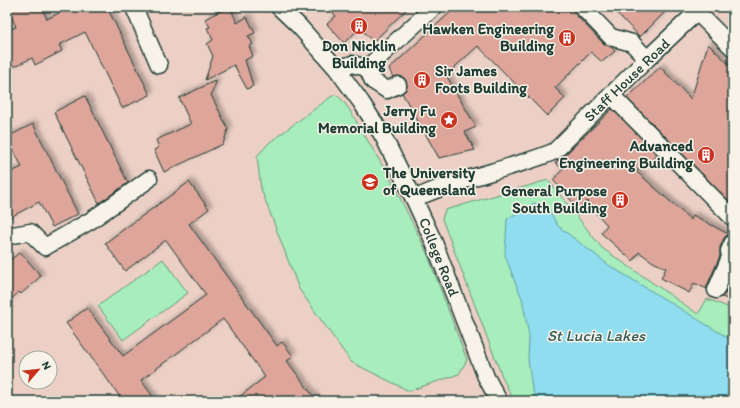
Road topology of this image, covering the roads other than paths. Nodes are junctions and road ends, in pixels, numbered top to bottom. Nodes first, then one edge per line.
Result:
1 (135, 7) edge
2 (278, 7) edge
3 (434, 7) edge
4 (582, 7) edge
5 (699, 10) edge
6 (733, 48) edge
7 (647, 59) junction
8 (159, 65) dead end
9 (337, 69) junction
10 (370, 74) junction
11 (398, 85) dead end
12 (612, 94) junction
13 (362, 102) junction
14 (149, 179) dead end
15 (414, 199) junction
16 (733, 218) edge
17 (7, 236) edge
18 (733, 242) edge
19 (716, 290) dead end
20 (499, 401) edge

1 - 8 street
2 - 9 street, College Road
3 - 10 street
4 - 7 street
5 - 6 street
5 - 7 street, Staff House Road
7 - 12 street, Staff House Road
9 - 10 street
9 - 13 street, College Road
10 - 11 street
10 - 13 street
12 - 15 street, Staff House Road
12 - 16 street
13 - 15 street, College Road
14 - 17 street
15 - 20 street, College Road
18 - 19 street

